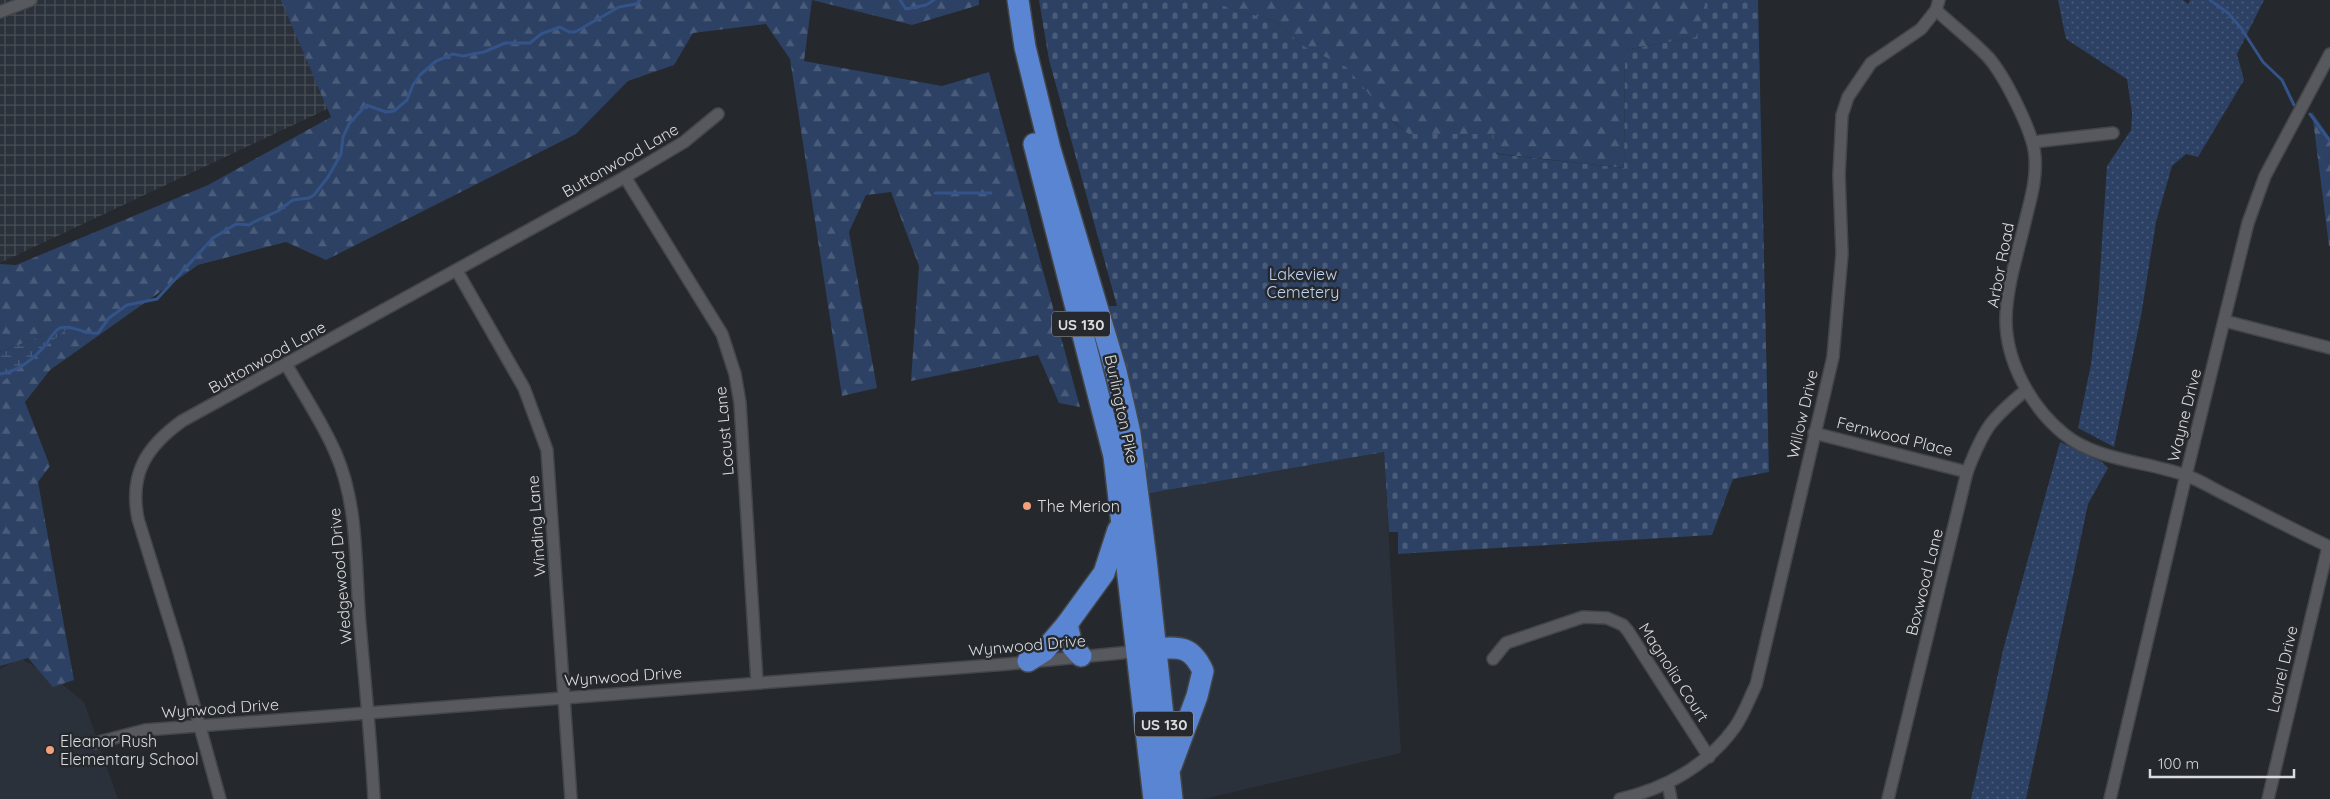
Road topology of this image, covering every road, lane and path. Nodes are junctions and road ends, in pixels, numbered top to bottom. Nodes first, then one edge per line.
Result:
1 (32, 0) edge
2 (1004, 0) edge
3 (1018, 0) edge
4 (1937, 5) edge
5 (0, 12) edge
6 (2330, 54) edge
7 (718, 114) dead end
8 (2113, 133) dead end
9 (2033, 142) junction
10 (625, 177) junction
11 (457, 271) junction
12 (2225, 321) junction
13 (2330, 348) edge
14 (286, 364) junction
15 (2026, 390) junction
16 (1814, 433) junction
17 (1967, 472) junction
18 (2186, 475) junction
19 (1121, 518) junction
20 (2329, 547) edge
21 (1067, 624) junction
22 (1146, 651) junction
23 (1081, 656) junction
24 (1493, 659) dead end
25 (1028, 661) junction
26 (757, 682) junction
27 (565, 697) junction
28 (369, 712) junction
29 (199, 726) junction
30 (95, 743) dead end
31 (1709, 757) junction
32 (1668, 784) junction
33 (1154, 788) edge
34 (220, 799) edge
35 (374, 799) edge
36 (572, 799) edge
37 (1172, 799) edge
38 (1620, 799) edge
39 (1671, 799) edge
40 (1888, 799) edge
41 (2110, 799) edge
42 (2268, 799) edge

1 - 5 street
2 - 19 highway, Burlington Pike / US 130
3 - 22 highway, Burlington Pike / US 130
4 - 9 street, Arbor Road
4 - 16 street, Willow Drive
6 - 12 street, Wayne Drive
7 - 10 street, Buttonwood Lane
8 - 9 street
9 - 15 street, Arbor Road
10 - 11 street, Buttonwood Lane
10 - 26 street, Locust Lane
11 - 14 street, Buttonwood Lane
11 - 27 street, Winding Lane
12 - 13 street
12 - 18 street, Wayne Drive
14 - 28 street, Wedgewood Drive
14 - 29 street, Buttonwood Lane
15 - 17 street, Boxwood Lane
15 - 18 street, Arbor Road
16 - 17 street, Fernwood Place
16 - 31 street, Willow Drive
17 - 40 street, Boxwood Lane
18 - 20 street, Arbor Road
18 - 41 street, Wayne Drive
19 - 21 highway
19 - 22 highway, Burlington Pike / US 130
20 - 42 street, Laurel Drive
21 - 23 highway
21 - 25 highway
22 - 23 street, Wynwood Drive
22 - 33 highway, Burlington Pike / US 130
22 - 33 highway
23 - 25 street, Wynwood Drive
24 - 31 street, Magnolia Court
25 - 26 street, Wynwood Drive
26 - 27 street, Wynwood Drive
27 - 28 street, Wynwood Drive
27 - 36 street, Winding Lane
28 - 29 street, Wynwood Drive
28 - 35 street, Wedgewood Drive
29 - 30 street, Wynwood Drive
29 - 34 street, Buttonwood Lane
31 - 32 street, Willow Drive
32 - 38 street, Willow Drive
32 - 39 street
33 - 37 highway, Burlington Pike / US 130

